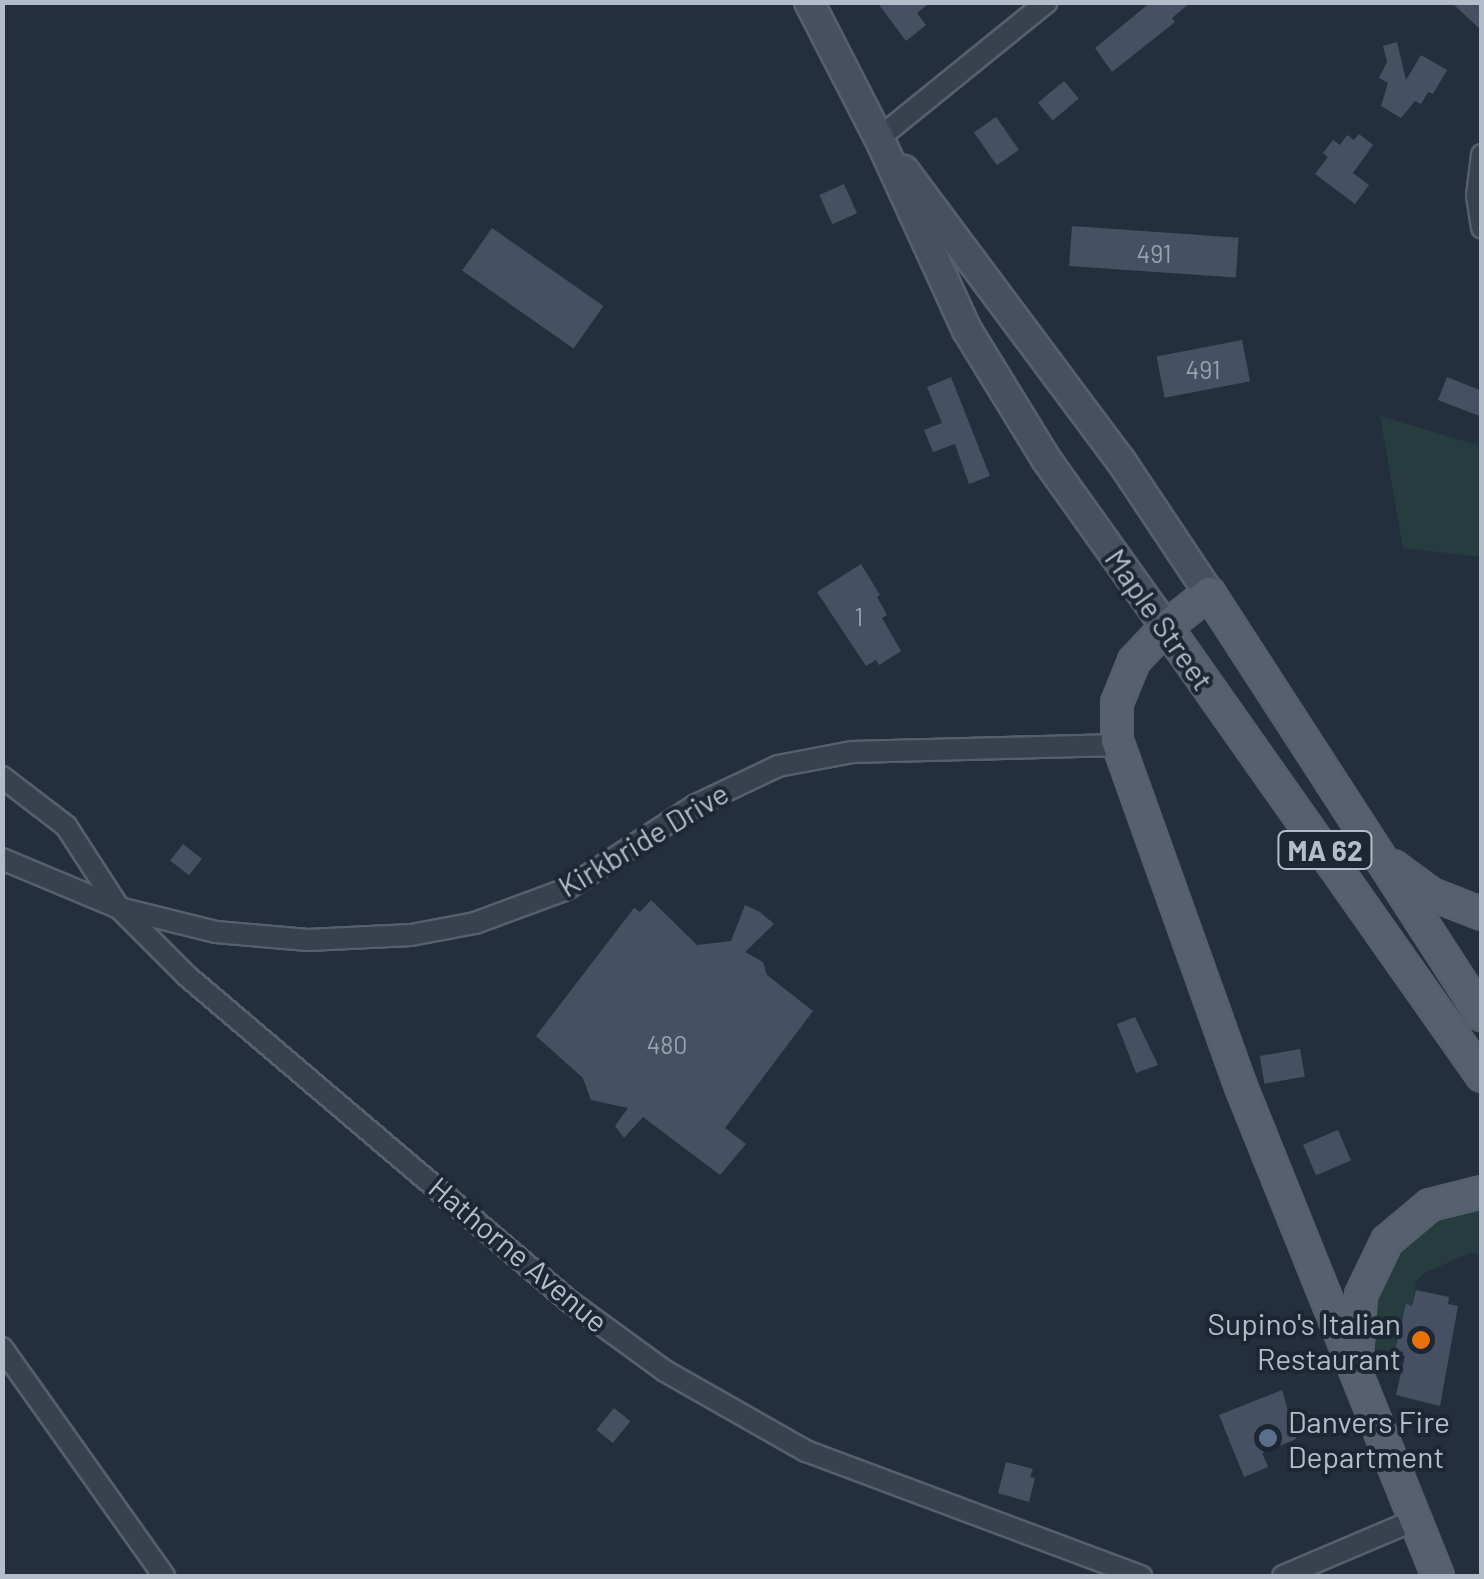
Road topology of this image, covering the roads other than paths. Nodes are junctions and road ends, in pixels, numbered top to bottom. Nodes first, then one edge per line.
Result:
1 (809, 2) edge
2 (1047, 2) edge
3 (878, 138) junction
4 (1482, 155) edge
5 (1482, 228) edge
6 (1209, 593) junction
7 (1166, 627) junction
8 (1118, 745) junction
9 (2, 777) edge
10 (1370, 843) junction
11 (2, 859) edge
12 (118, 908) junction
13 (1482, 914) edge
14 (1482, 1015) edge
15 (1482, 1076) edge
16 (1482, 1192) edge
17 (2, 1348) edge
18 (1362, 1386) junction
19 (1417, 1519) junction
20 (1440, 1571) edge
21 (164, 1576) edge
22 (1141, 1576) edge
23 (1283, 1576) edge

1 - 3 main road, Maple Street / MA 62
2 - 3 street
3 - 6 main road, Maple Street / MA 62
3 - 7 main road, Maple Street / MA 62
4 - 5 street
6 - 7 main road
6 - 10 main road, Maple Street / MA 62
7 - 8 main road
7 - 15 main road, Maple Street / MA 62
8 - 12 street, Kirkbride Drive
8 - 18 main road
9 - 12 street, Hathorne Avenue
10 - 13 main road
10 - 14 main road, Maple Street / MA 62
11 - 12 street, Kirkbride Drive
12 - 22 street, Hathorne Avenue
16 - 18 main road
17 - 21 street
18 - 19 main road
19 - 20 main road
19 - 23 street

